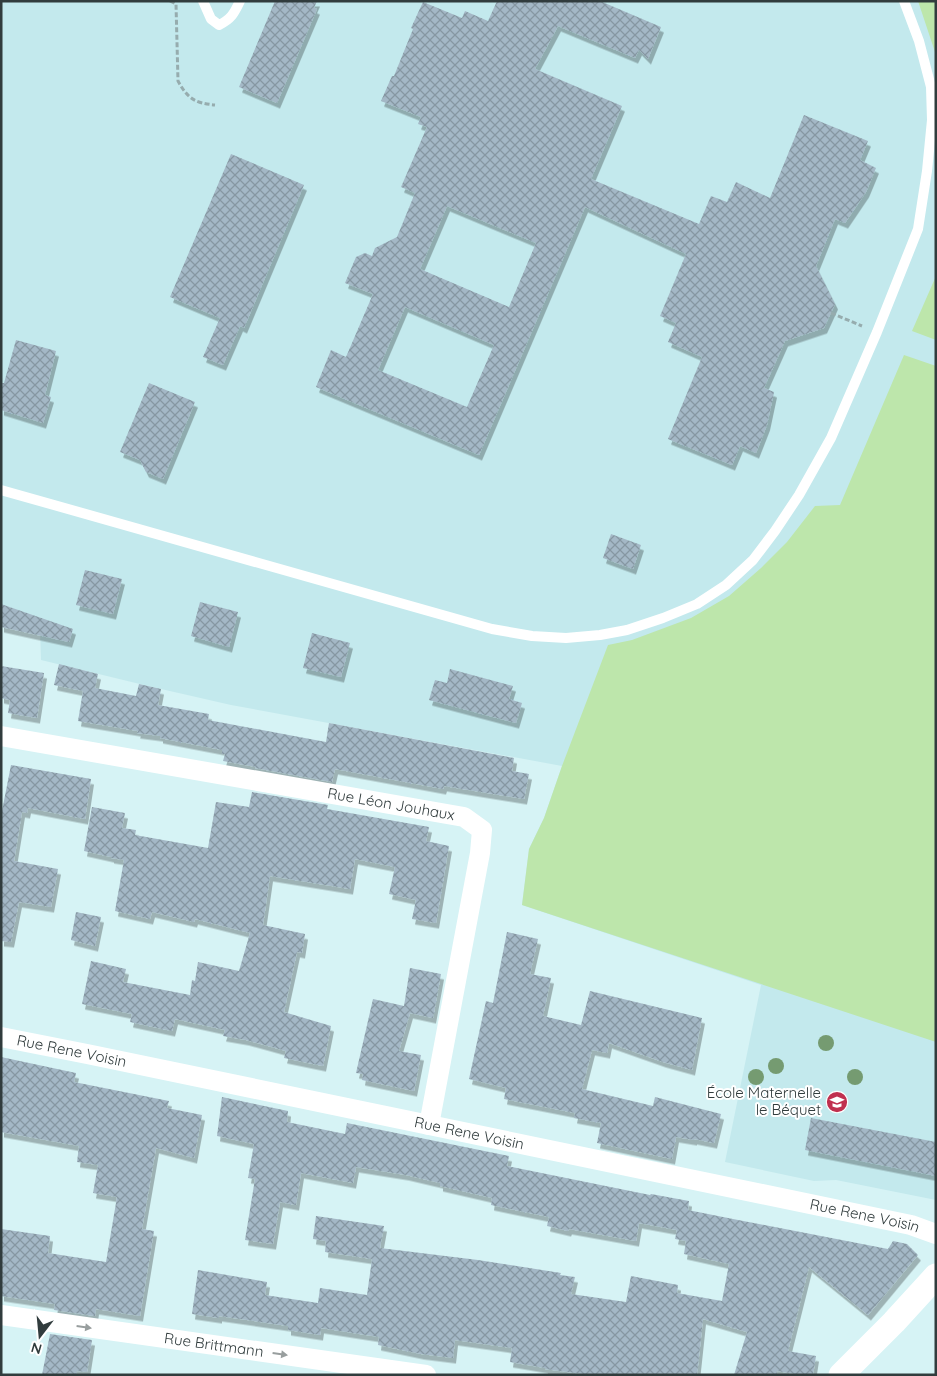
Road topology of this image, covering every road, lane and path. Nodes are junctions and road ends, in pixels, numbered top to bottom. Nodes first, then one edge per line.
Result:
1 (170, 1) edge
2 (203, 1) edge
3 (240, 1) edge
4 (904, 1) edge
5 (215, 105) dead end
6 (831, 313) dead end
7 (877, 332) junction
8 (1, 490) edge
9 (1, 736) edge
10 (1, 1037) edge
11 (429, 1125) junction
12 (936, 1234) edge
13 (935, 1279) edge
14 (1, 1315) edge
15 (426, 1375) edge
16 (841, 1375) edge

1 - 5 path
2 - 3 lane
4 - 7 lane
6 - 7 path
7 - 8 lane
9 - 11 street, Rue Léon Jouhaux
10 - 11 street, Rue Rene Voisin
11 - 12 street, Rue Rene Voisin
13 - 16 street
14 -> 15 street, Rue Brittmann

